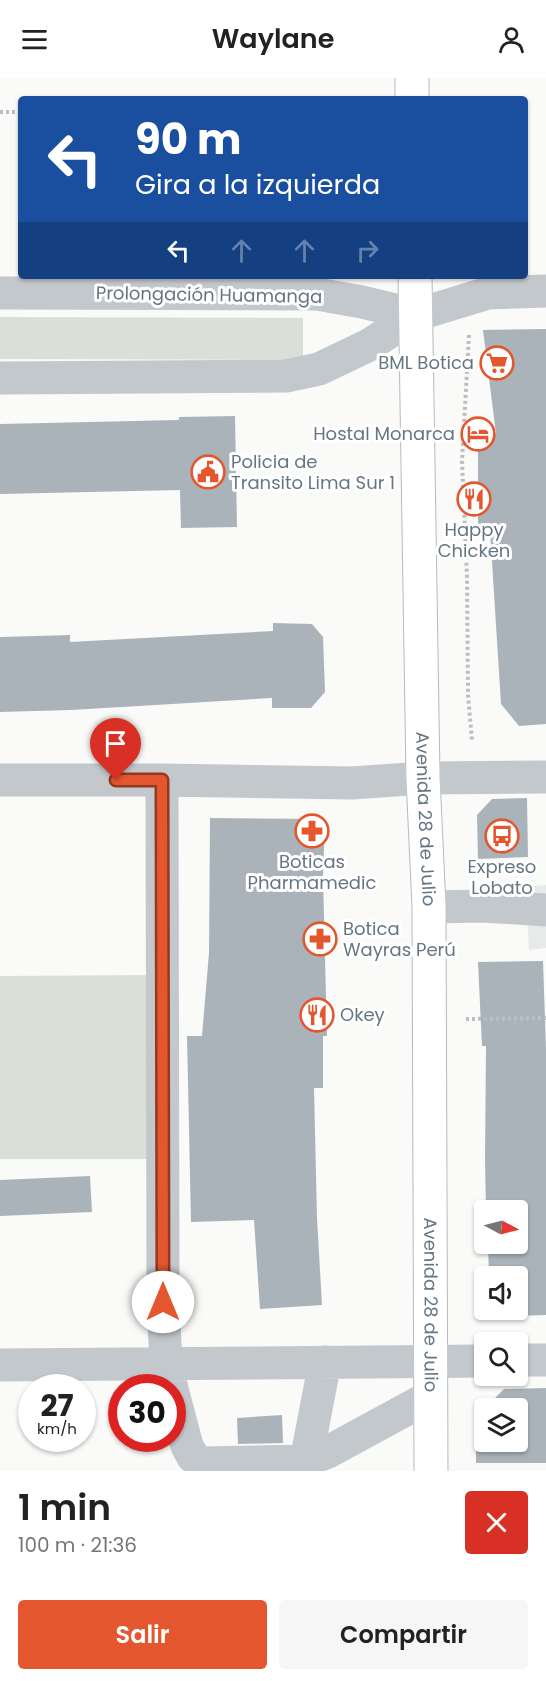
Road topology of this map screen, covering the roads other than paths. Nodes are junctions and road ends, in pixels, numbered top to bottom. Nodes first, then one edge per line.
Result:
1 (412, 78) edge
2 (412, 96) edge
3 (416, 279) edge
4 (546, 291) edge
5 (0, 293) edge
6 (416, 315) junction
7 (0, 378) edge
8 (546, 777) edge
9 (423, 778) junction
10 (0, 780) edge
11 (162, 780) junction
12 (429, 907) junction
13 (546, 910) edge
14 (528, 1360) edge
15 (546, 1360) edge
16 (431, 1361) junction
17 (474, 1361) edge
18 (325, 1362) junction
19 (0, 1365) edge
20 (169, 1374) edge
21 (108, 1375) edge
22 (186, 1378) edge
23 (431, 1396) junction
24 (186, 1442) edge
25 (306, 1466) edge
26 (206, 1467) edge
27 (431, 1471) edge

1 - 2 main road
3 - 6 main road, Avenida 28 de Julio
4 - 6 street
5 - 6 street, Prolongación Huamanga
6 - 7 street
6 - 9 main road, Avenida 28 de Julio
8 - 9 street
9 - 11 street
9 - 12 main road, Avenida 28 de Julio
10 - 11 street
11 - 20 street
12 - 13 street
12 - 16 main road, Avenida 28 de Julio
14 - 15 street
16 - 17 street
16 - 18 street
16 - 23 main road, Avenida 28 de Julio
18 - 22 street
18 - 25 street
19 - 21 street
23 - 25 street
23 - 27 main road, Avenida 28 de Julio
24 - 26 street
25 - 26 street

